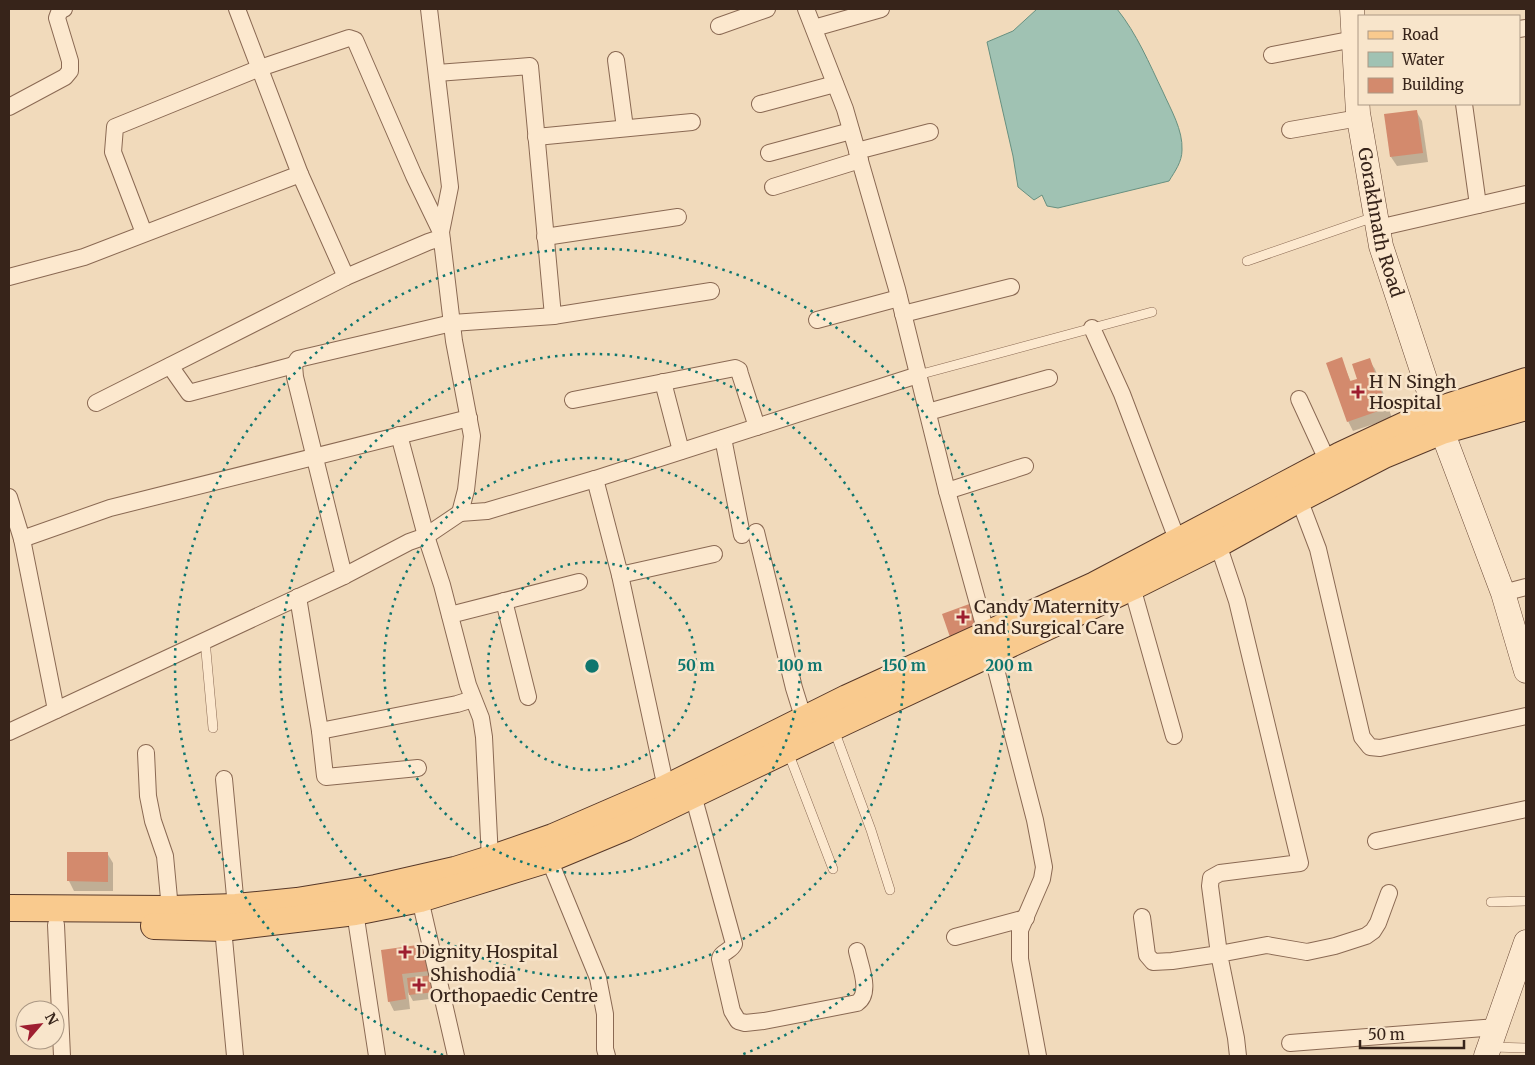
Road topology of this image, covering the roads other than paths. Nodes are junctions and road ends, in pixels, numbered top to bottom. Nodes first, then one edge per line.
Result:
1 (62, 9) edge
2 (237, 9) edge
3 (429, 9) edge
4 (767, 9) edge
5 (806, 9) edge
6 (881, 9) edge
7 (1352, 9) edge
8 (719, 26) dead end
9 (814, 28) junction
10 (1354, 39) junction
11 (1272, 55) dead end
12 (616, 60) dead end
13 (260, 68) junction
14 (437, 73) junction
15 (835, 84) junction
16 (1358, 102) edge
17 (760, 104) dead end
18 (1358, 105) edge
19 (1464, 105) edge
20 (9, 107) edge
21 (1359, 118) junction
22 (692, 122) dead end
23 (625, 128) junction
24 (851, 130) junction
25 (1290, 130) dead end
26 (930, 132) dead end
27 (536, 137) junction
28 (768, 153) dead end
29 (858, 156) junction
30 (300, 174) junction
31 (773, 187) dead end
32 (1526, 194) edge
33 (1478, 205) junction
34 (678, 217) dead end
35 (1377, 222) junction
36 (144, 233) junction
37 (442, 237) junction
38 (545, 237) junction
39 (1247, 261) dead end
40 (9, 277) edge
41 (346, 277) junction
42 (1011, 287) dead end
43 (710, 291) dead end
44 (899, 298) junction
45 (1152, 312) dead end
46 (903, 314) junction
47 (554, 316) junction
48 (817, 320) dead end
49 (452, 323) junction
50 (1092, 328) junction
51 (294, 365) junction
52 (170, 366) junction
53 (918, 375) junction
54 (1049, 378) dead end
55 (1526, 381) edge
56 (663, 382) junction
57 (1299, 399) dead end
58 (573, 400) dead end
59 (96, 403) dead end
60 (1526, 407) edge
61 (928, 412) junction
62 (469, 418) junction
63 (1438, 421) junction
64 (757, 427) junction
65 (399, 435) junction
66 (724, 438) junction
67 (681, 452) junction
68 (314, 456) junction
69 (1328, 462) junction
70 (1025, 466) dead end
71 (595, 479) junction
72 (947, 491) junction
73 (9, 497) edge
74 (1299, 499) junction
75 (460, 513) junction
76 (426, 536) junction
77 (22, 539) junction
78 (1178, 542) junction
79 (1218, 544) junction
80 (714, 554) dead end
81 (620, 575) junction
82 (344, 576) junction
83 (579, 582) dead end
84 (1526, 586) edge
85 (1132, 587) junction
86 (1504, 593) junction
87 (298, 597) junction
88 (504, 601) junction
89 (450, 615) junction
90 (206, 640) junction
91 (990, 645) junction
92 (1526, 671) edge
93 (528, 697) dead end
94 (473, 699) junction
95 (56, 710) junction
96 (1526, 716) edge
97 (804, 720) junction
98 (833, 727) junction
99 (213, 728) dead end
100 (320, 731) junction
101 (9, 732) edge
102 (1174, 736) dead end
103 (787, 750) junction
104 (146, 753) dead end
105 (418, 768) dead end
106 (224, 779) dead end
107 (666, 788) junction
108 (693, 795) junction
109 (1526, 809) edge
110 (1376, 841) dead end
111 (549, 858) junction
112 (490, 859) junction
113 (833, 869) dead end
114 (890, 890) dead end
115 (1389, 893) dead end
116 (420, 899) junction
117 (1526, 900) edge
118 (1491, 902) dead end
119 (9, 908) edge
120 (170, 909) junction
121 (356, 912) junction
122 (229, 917) junction
123 (1142, 917) dead end
124 (1026, 918) junction
125 (9, 924) edge
126 (56, 925) junction
127 (955, 937) dead end
128 (1526, 942) edge
129 (857, 951) dead end
130 (1218, 954) junction
131 (1520, 981) edge
132 (1290, 1043) dead end
133 (1491, 1043) edge
134 (1526, 1048) edge
135 (62, 1056) edge
136 (235, 1056) edge
137 (377, 1056) edge
138 (456, 1056) edge
139 (607, 1056) edge
140 (1038, 1056) edge
141 (1238, 1056) edge

1 - 20 street
2 - 13 street
3 - 14 street
4 - 8 street
5 - 9 street
6 - 9 street
7 - 10 main road, Gorakhnath Road
9 - 15 street
10 - 11 street
10 - 16 main road, Gorakhnath Road
12 - 23 street
13 - 30 street
13 - 36 street
13 - 37 street
14 - 27 street
14 - 37 street
15 - 17 street
15 - 24 street
18 - 21 main road, Gorakhnath Road
19 - 33 street
21 - 25 street
21 - 35 main road, Gorakhnath Road
22 - 23 street
23 - 27 street
24 - 28 street
24 - 29 street
26 - 29 street
27 - 38 street
29 - 31 street
29 - 44 street
30 - 36 street
30 - 41 street
32 - 33 street
33 - 35 street
34 - 38 street
35 - 39 lane
35 - 63 main road, Gorakhnath Road
36 - 40 street
37 - 41 street
37 - 49 street
38 - 47 street
41 - 52 street
42 - 46 street
43 - 47 street
44 - 46 street
44 - 48 street
45 - 50 lane
46 - 53 street
47 - 49 street
49 - 51 street
49 - 62 street
50 - 53 lane
50 - 78 street
51 - 52 street
51 - 68 street
52 - 59 street
53 - 61 street
53 - 64 street
54 - 61 street
55 - 63 main road
56 - 58 street
56 - 64 street
56 - 67 street
57 - 69 street
60 - 63 main road
61 - 72 street
62 - 65 street
62 - 75 street
63 - 69 main road
63 - 74 main road
63 - 86 main road, Gorakhnath Road
64 - 66 street
65 - 68 street
65 - 76 street
66 - 67 street
66 - 97 street
67 - 71 street
68 - 77 street
68 - 82 street
69 - 78 main road
70 - 72 street
71 - 75 street
71 - 81 street
72 - 91 street
73 - 77 street
74 - 79 main road
74 - 96 street
75 - 76 street
76 - 82 street
76 - 89 street
77 - 95 street
78 - 91 main road
79 - 85 main road
79 - 130 street
80 - 81 street
81 - 107 street
82 - 87 street
83 - 88 street
84 - 86 street
85 - 91 main road
85 - 102 street
86 - 92 main road, Gorakhnath Road
87 - 90 street
87 - 100 street
88 - 89 street
88 - 93 street
89 - 94 street
90 - 95 street
90 - 99 lane
91 - 97 main road
91 - 98 main road
91 - 124 street
94 - 100 street
94 - 112 street
95 - 101 street
97 - 107 main road
98 - 103 main road
98 - 114 lane
100 - 105 street
103 - 108 main road
103 - 113 lane
104 - 120 street
106 - 122 street
107 - 112 main road
108 - 111 main road
108 - 129 street
109 - 110 street
111 - 116 main road
111 - 139 street
112 - 122 main road
115 - 130 street
116 - 121 main road
116 - 138 street
117 - 118 lane
119 - 120 main road
120 - 122 main road
121 - 122 main road
121 - 137 street
122 - 126 main road
122 - 136 street
123 - 130 street
124 - 127 street
124 - 140 street
125 - 126 main road
126 - 135 street
128 - 131 main road
130 - 141 street
131 - 133 main road
132 - 133 street
133 - 134 lane

